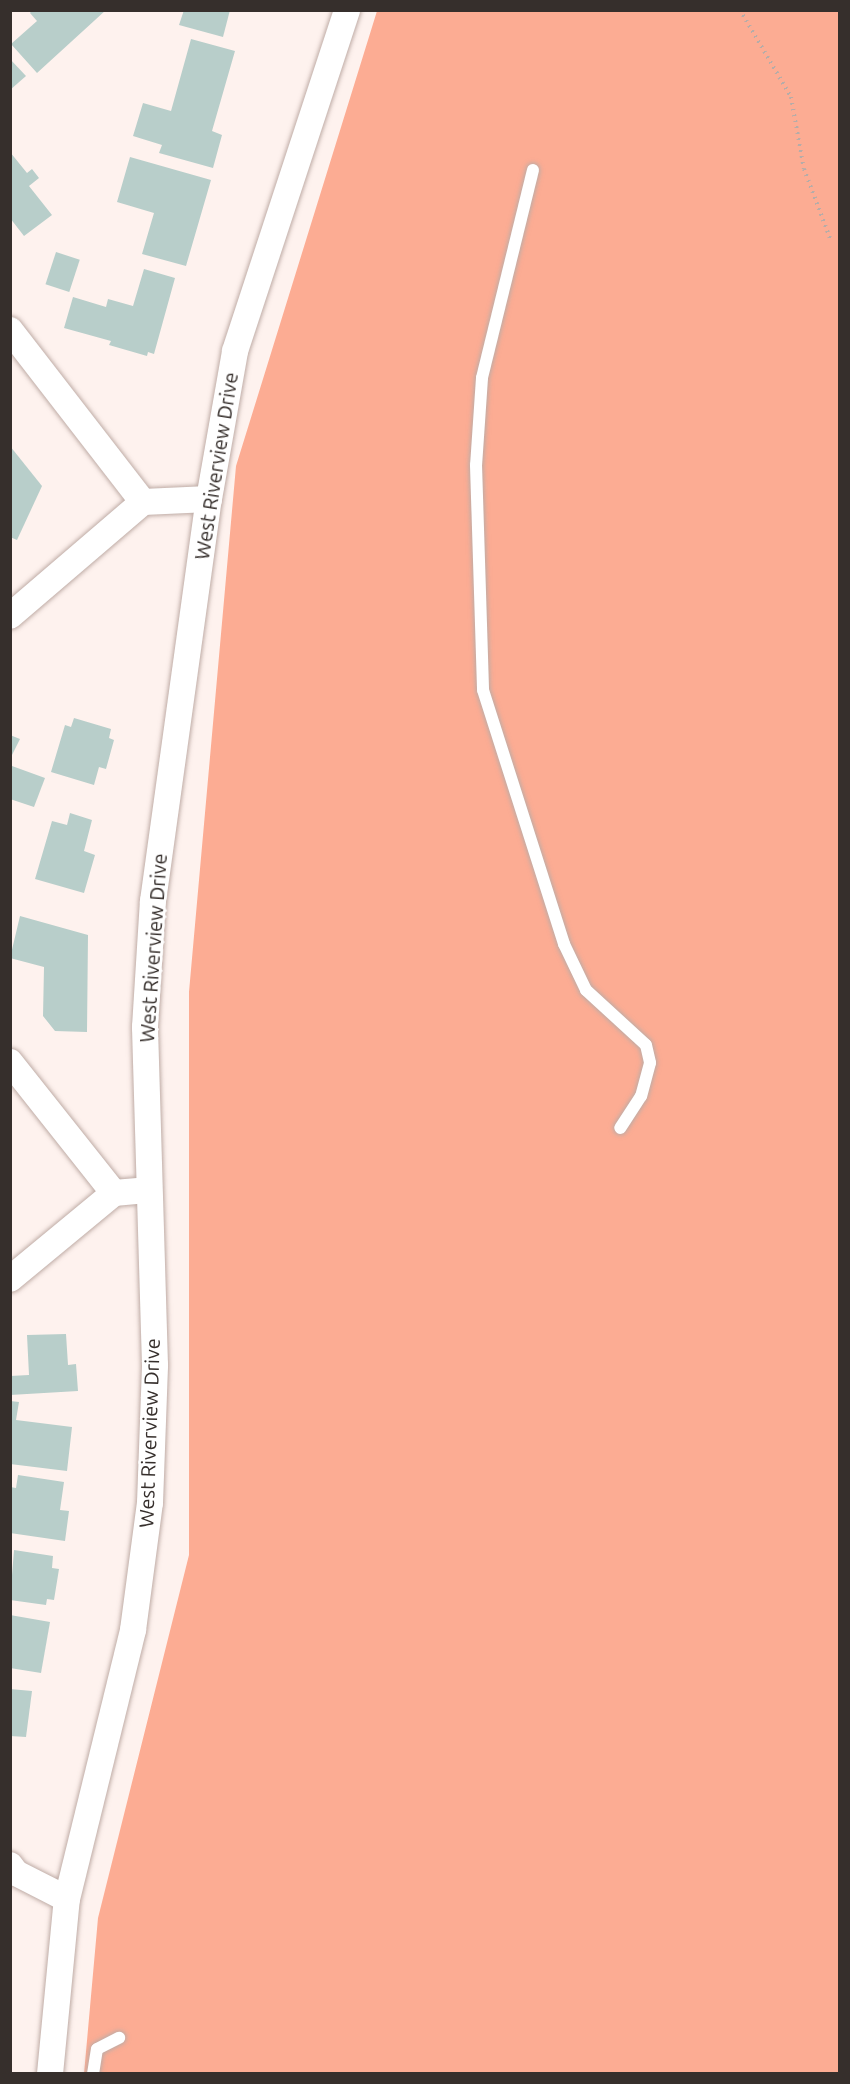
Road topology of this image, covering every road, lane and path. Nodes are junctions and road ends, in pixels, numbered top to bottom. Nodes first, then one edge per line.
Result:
1 (347, 10) edge
2 (740, 10) edge
3 (533, 171) dead end
4 (830, 237) dead end
5 (10, 330) edge
6 (209, 499) junction
7 (143, 501) junction
8 (10, 616) edge
9 (10, 1062) edge
10 (620, 1128) dead end
11 (147, 1190) junction
12 (114, 1193) junction
13 (10, 1279) edge
14 (10, 1865) edge
15 (67, 1899) junction
16 (119, 2038) dead end
17 (50, 2073) edge
18 (93, 2073) edge

1 - 6 street, West Riverview Drive
2 - 4 path
3 - 10 lane
5 - 7 street
6 - 7 street
6 - 11 street, West Riverview Drive
7 - 8 street
9 - 12 street
11 - 12 street
11 - 15 street, West Riverview Drive
12 - 13 street
14 - 15 street
15 - 17 street, West Riverview Drive
16 - 18 lane

